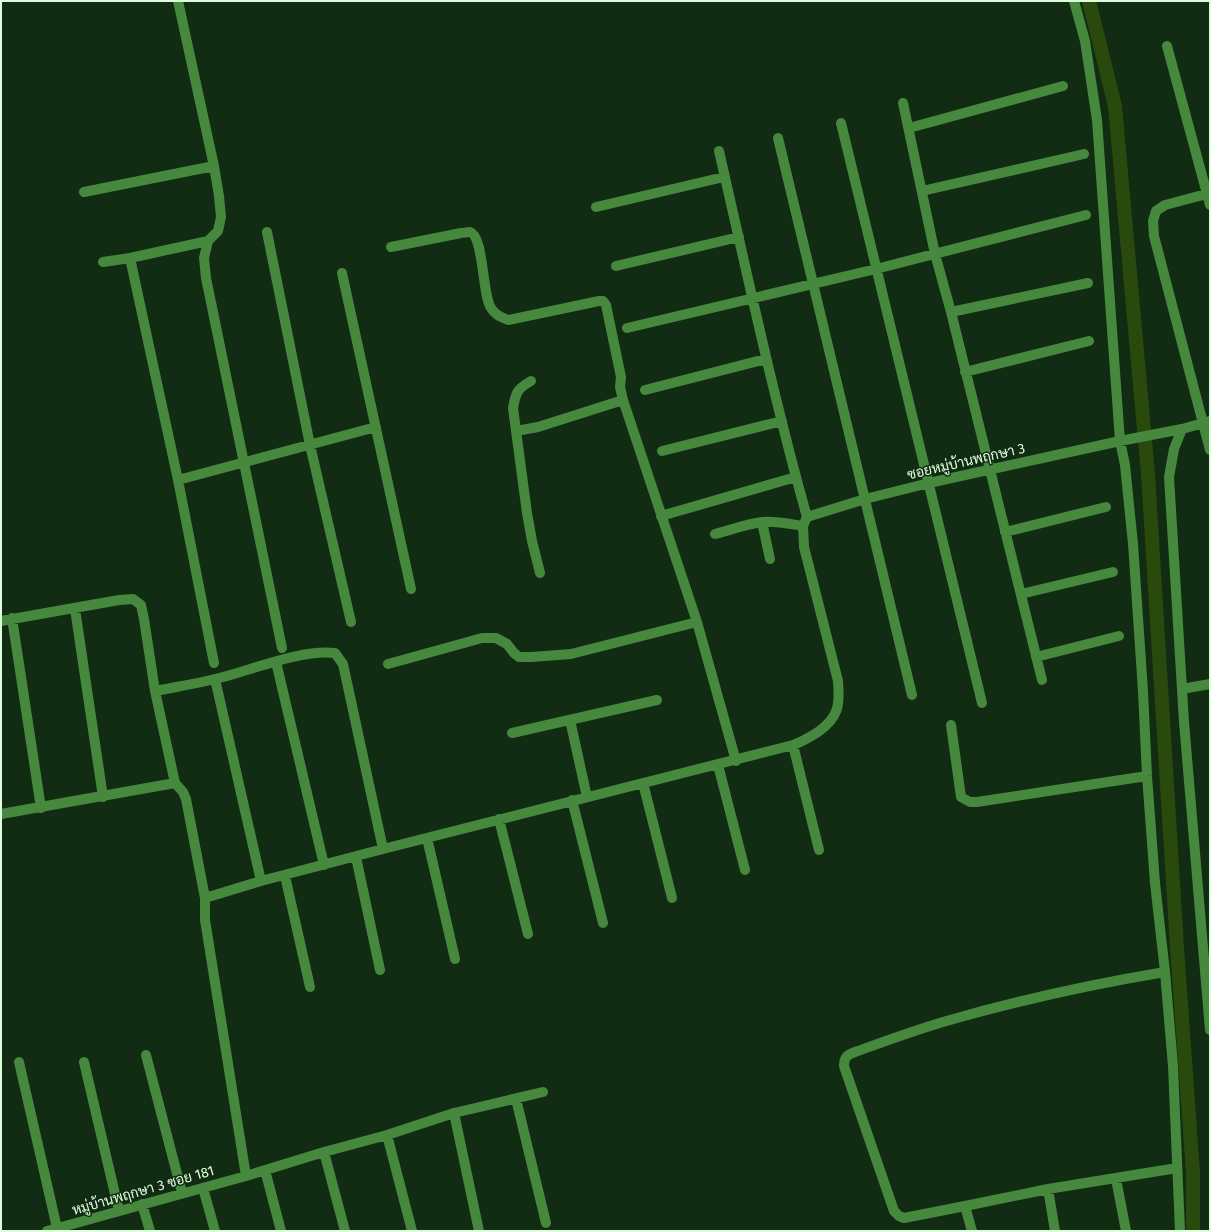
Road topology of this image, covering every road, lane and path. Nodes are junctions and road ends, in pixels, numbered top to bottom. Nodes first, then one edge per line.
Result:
1 (178, 1) edge
2 (1074, 1) edge
3 (1167, 46) dead end
4 (1064, 86) dead end
5 (903, 103) dead end
6 (840, 123) dead end
7 (908, 128) junction
8 (778, 138) dead end
9 (718, 151) dead end
10 (1084, 154) dead end
11 (214, 166) junction
12 (724, 177) junction
13 (922, 191) junction
14 (84, 192) dead end
15 (1208, 193) edge
16 (1210, 205) edge
17 (596, 207) dead end
18 (1086, 215) dead end
19 (267, 232) dead end
20 (739, 237) junction
21 (208, 241) junction
22 (391, 247) dead end
23 (935, 254) junction
24 (130, 258) junction
25 (103, 262) dead end
26 (616, 266) dead end
27 (876, 269) junction
28 (342, 273) dead end
29 (1088, 283) dead end
30 (814, 284) junction
31 (751, 298) junction
32 (951, 312) junction
33 (627, 328) dead end
34 (1090, 341) dead end
35 (766, 359) junction
36 (965, 372) junction
37 (531, 381) dead end
38 (645, 390) dead end
39 (623, 400) junction
40 (782, 421) junction
41 (1206, 422) edge
42 (376, 427) junction
43 (1182, 429) junction
44 (516, 431) junction
45 (1120, 441) junction
46 (310, 446) junction
47 (1210, 450) edge
48 (662, 451) dead end
49 (244, 462) junction
50 (990, 470) junction
51 (796, 477) junction
52 (178, 480) junction
53 (929, 483) junction
54 (865, 499) junction
55 (1106, 507) dead end
56 (661, 516) junction
57 (805, 521) junction
58 (762, 522) junction
59 (1005, 532) junction
60 (715, 534) dead end
61 (770, 559) dead end
62 (1113, 572) dead end
63 (540, 573) dead end
64 (411, 589) dead end
65 (1021, 594) junction
66 (75, 609) junction
67 (12, 618) junction
68 (1, 621) edge
69 (351, 622) dead end
70 (697, 622) junction
71 (1119, 636) dead end
72 (282, 648) dead end
73 (1036, 657) junction
74 (276, 662) junction
75 (214, 663) dead end
76 (388, 664) dead end
77 (215, 679) junction
78 (1042, 680) dead end
79 (1210, 684) edge
80 (1182, 689) junction
81 (155, 691) junction
82 (912, 695) dead end
83 (657, 700) dead end
84 (982, 703) dead end
85 (570, 720) junction
86 (951, 725) dead end
87 (512, 733) dead end
88 (793, 745) junction
89 (736, 761) junction
90 (718, 764) junction
91 (1147, 776) junction
92 (175, 784) junction
93 (643, 784) junction
94 (103, 797) junction
95 (587, 797) junction
96 (572, 800) junction
97 (41, 808) junction
98 (1, 814) edge
99 (499, 819) junction
100 (427, 838) junction
101 (383, 849) junction
102 (819, 850) dead end
103 (356, 856) junction
104 (324, 865) junction
105 (745, 870) dead end
106 (285, 876) junction
107 (261, 881) junction
108 (205, 898) junction
109 (672, 898) dead end
110 (603, 923) dead end
111 (528, 934) dead end
112 (1207, 954) edge
113 (455, 959) dead end
114 (380, 970) dead end
115 (1165, 972) junction
116 (310, 987) dead end
117 (1210, 1030) edge
118 (146, 1055) dead end
119 (19, 1062) dead end
120 (84, 1062) dead end
121 (543, 1092) dead end
122 (516, 1099) junction
123 (454, 1113) junction
124 (387, 1135) junction
125 (324, 1152) junction
126 (1177, 1168) junction
127 (265, 1170) junction
128 (246, 1176) junction
129 (1116, 1178) junction
130 (203, 1188) junction
131 (1048, 1189) junction
132 (182, 1194) junction
133 (142, 1204) junction
134 (965, 1206) junction
135 (119, 1211) junction
136 (546, 1223) dead end
137 (83, 1226) edge
138 (52, 1230) edge
139 (150, 1231) edge
140 (215, 1231) edge
141 (281, 1231) edge
142 (345, 1231) edge
143 (412, 1231) edge
144 (479, 1231) edge
145 (972, 1231) edge
146 (1055, 1231) edge
147 (1126, 1231) edge
148 (1180, 1231) edge

1 - 11 street
2 - 45 street
3 - 15 street
4 - 7 street
5 - 7 street
6 - 27 street
7 - 13 street
8 - 30 street
9 - 12 street
10 - 13 street
11 - 14 street
11 - 21 street
12 - 17 street
12 - 20 street
13 - 23 street
15 - 16 street
15 - 41 street
18 - 23 street
19 - 46 street
20 - 26 street
20 - 31 street
21 - 24 street
21 - 49 street
22 - 39 street
23 - 27 street
23 - 32 street
24 - 25 street
24 - 52 street
27 - 30 street
27 - 53 street
28 - 42 street
29 - 32 street
30 - 31 street
30 - 54 street
31 - 33 street
31 - 35 street
32 - 36 street
34 - 36 street
35 - 38 street
35 - 40 street
36 - 50 street
37 - 44 street
39 - 44 street
39 - 56 street
40 - 48 street
40 - 51 street
41 - 43 street, ซอยหมู่บ้านพฤกษา 3
41 - 47 street
42 - 46 street
42 - 64 street
43 - 45 street, ซอยหมู่บ้านพฤกษา 3
43 - 80 street
44 - 63 street
45 - 50 street, ซอยหมู่บ้านพฤกษา 3
45 - 91 street
46 - 49 street
46 - 69 street
49 - 52 street
49 - 72 street
50 - 53 street, ซอยหมู่บ้านพฤกษา 3
50 - 59 street
51 - 56 street
51 - 57 street
52 - 75 street
53 - 54 street, ซอยหมู่บ้านพฤกษา 3
53 - 84 street
54 - 57 street, ซอยหมู่บ้านพฤกษา 3
54 - 82 street
55 - 59 street
56 - 70 street
57 - 58 street
57 - 88 street
58 - 60 street
58 - 61 street
59 - 65 street
62 - 65 street
65 - 73 street
66 - 67 street
66 - 81 street
66 - 94 street
67 - 68 street
67 - 97 street
70 - 76 street
70 - 89 street
71 - 73 street
73 - 78 street
74 - 77 street
74 - 101 street
74 - 104 street
77 - 81 street
77 - 107 street
79 - 80 street
80 - 112 street
81 - 92 street
83 - 85 street
85 - 87 street
85 - 95 street
86 - 91 street
88 - 89 street
88 - 102 street
89 - 90 street
90 - 93 street
90 - 105 street
91 - 115 street
92 - 94 street
92 - 108 street
93 - 95 street
93 - 109 street
94 - 97 street
95 - 96 street
96 - 99 street
96 - 110 street
97 - 98 street
99 - 100 street
99 - 111 street
100 - 101 street
100 - 113 street
101 - 103 street
103 - 104 street
103 - 114 street
104 - 106 street
106 - 107 street
106 - 116 street
107 - 108 street
108 - 128 street
112 - 117 street
115 - 126 street
115 - 134 street
118 - 132 street
119 - 138 street
120 - 135 street
121 - 122 street, หมู่บ้านพฤกษา 3 ซอย 181
122 - 123 street, หมู่บ้านพฤกษา 3 ซอย 181
122 - 136 street
123 - 124 street, หมู่บ้านพฤกษา 3 ซอย 181
123 - 144 street
124 - 125 street, หมู่บ้านพฤกษา 3 ซอย 181
124 - 143 street
125 - 127 street, หมู่บ้านพฤกษา 3 ซอย 181
125 - 142 street
126 - 129 street
126 - 148 street
127 - 128 street, หมู่บ้านพฤกษา 3 ซอย 181
127 - 141 street
128 - 130 street, หมู่บ้านพฤกษา 3 ซอย 181
129 - 131 street
129 - 147 street
130 - 132 street, หมู่บ้านพฤกษา 3 ซอย 181
130 - 140 street
131 - 134 street
131 - 146 street
132 - 133 street, หมู่บ้านพฤกษา 3 ซอย 181
133 - 135 street, หมู่บ้านพฤกษา 3 ซอย 181
133 - 139 street
134 - 145 street
135 - 137 street, หมู่บ้านพฤกษา 3 ซอย 181
137 - 138 street, หมู่บ้านพฤกษา 3 ซอย 181

